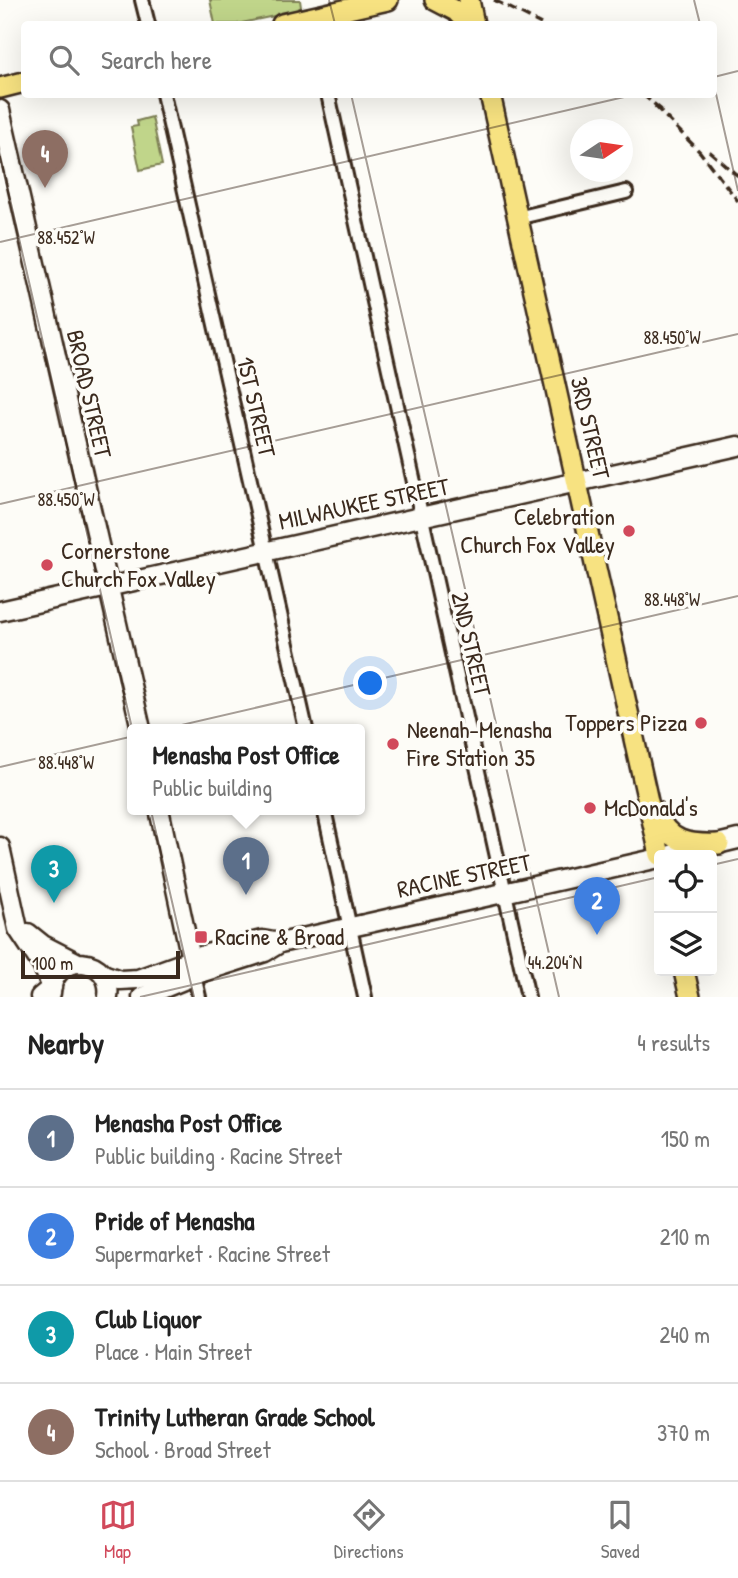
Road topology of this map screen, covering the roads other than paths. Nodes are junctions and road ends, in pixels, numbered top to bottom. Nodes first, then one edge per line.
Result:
1 (142, 0) edge
2 (388, 0) edge
3 (435, 0) edge
4 (469, 0) edge
5 (147, 21) edge
6 (312, 21) edge
7 (465, 21) edge
8 (473, 21) edge
9 (21, 83) edge
10 (0, 88) edge
11 (164, 98) edge
12 (329, 98) edge
13 (491, 98) edge
14 (0, 110) edge
15 (626, 192) dead end
16 (517, 218) junction
17 (738, 446) edge
18 (577, 482) junction
19 (421, 517) junction
20 (267, 550) junction
21 (108, 586) junction
22 (0, 611) edge
23 (140, 724) edge
24 (305, 724) edge
25 (646, 790) junction
26 (160, 815) edge
27 (325, 815) edge
28 (729, 842) edge
29 (0, 847) edge
30 (658, 850) edge
31 (693, 850) edge
32 (711, 850) edge
33 (654, 858) edge
34 (505, 893) junction
35 (17, 919) junction
36 (349, 926) junction
37 (78, 962) junction
38 (193, 967) junction
39 (103, 974) junction
40 (685, 976) edge
41 (48, 994) edge
42 (108, 997) edge
43 (142, 997) edge
44 (199, 997) edge
45 (365, 997) edge
46 (528, 997) edge
47 (690, 997) edge

1 - 5 street
2 - 6 main road
3 - 7 main road
4 - 8 main road
9 - 10 main road
11 - 20 street, 1ST STREET
12 - 19 street, 2ND STREET
13 - 16 main road, 3RD STREET
14 - 21 street, BROAD STREET
15 - 16 street
16 - 18 main road, 3RD STREET
17 - 18 street, MILWAUKEE STREET
18 - 19 street, MILWAUKEE STREET
18 - 25 main road, 3RD STREET
19 - 20 street, MILWAUKEE STREET
19 - 34 street, 2ND STREET
20 - 21 street, MILWAUKEE STREET
20 - 24 street, 1ST STREET
21 - 22 street, MILWAUKEE STREET
21 - 23 street, BROAD STREET
25 - 28 main road
25 - 30 main road, 3RD STREET
26 - 38 street
27 - 36 street
28 - 31 street
28 - 32 main road
29 - 35 street
33 - 34 street, RACINE STREET
34 - 36 street, RACINE STREET
34 - 46 street, 2ND STREET
35 - 37 street, RACINE STREET
35 - 41 street
36 - 38 street, RACINE STREET
36 - 45 street
37 - 39 street, RACINE STREET
37 - 41 street
38 - 39 street, RACINE STREET
38 - 43 street, RACINE STREET
38 - 44 street
39 - 42 street
40 - 47 main road

